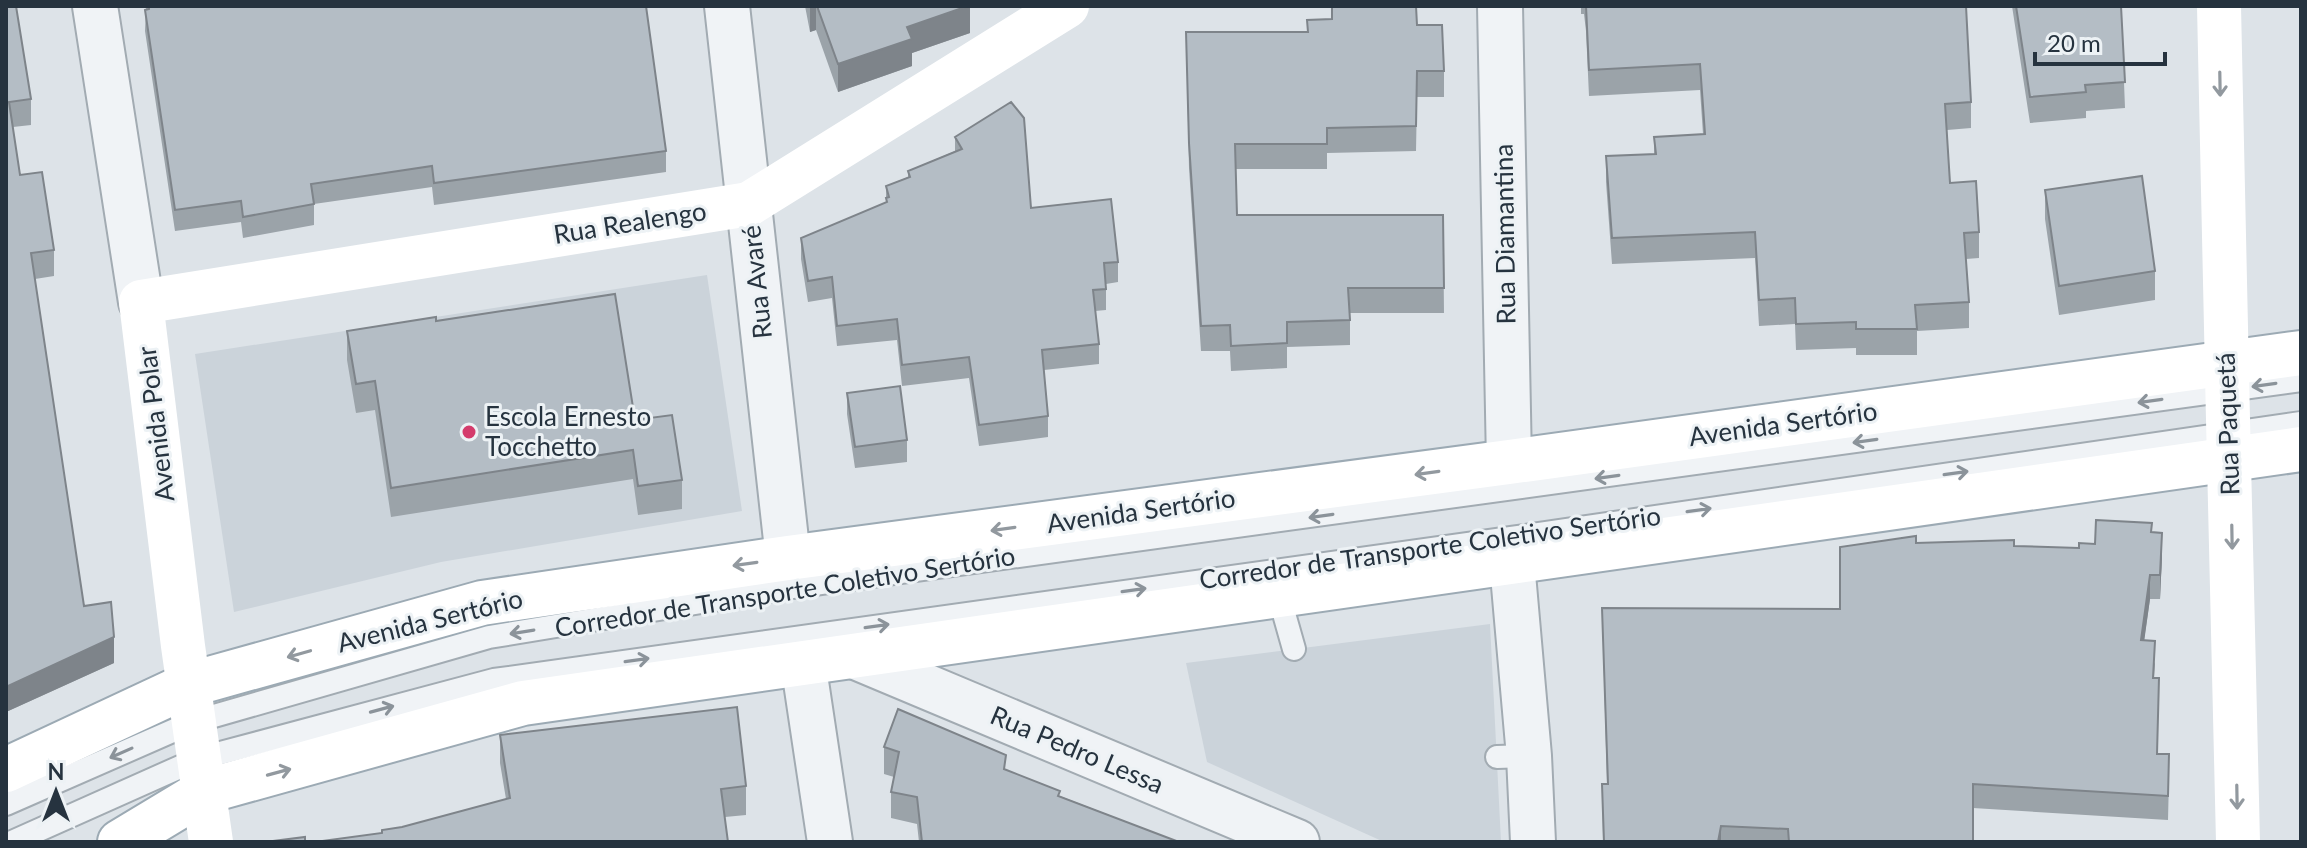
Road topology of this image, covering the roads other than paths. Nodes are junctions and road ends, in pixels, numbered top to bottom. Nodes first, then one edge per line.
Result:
1 (95, 6) edge
2 (727, 6) edge
3 (1067, 6) edge
4 (1500, 6) edge
5 (2219, 6) edge
6 (749, 204) junction
7 (141, 302) junction
8 (2301, 353) edge
9 (2226, 377) junction
10 (2301, 380) edge
11 (2301, 423) edge
12 (2230, 446) junction
13 (2301, 449) edge
14 (1509, 476) junction
15 (1511, 550) junction
16 (790, 573) junction
17 (1279, 596) junction
18 (1294, 649) dead end
19 (801, 650) junction
20 (856, 657) junction
21 (196, 739) junction
22 (6, 770) edge
23 (6, 804) edge
24 (12, 842) edge
25 (120, 842) edge
26 (211, 842) edge
27 (830, 842) edge
28 (1297, 842) edge
29 (1533, 842) edge
30 (2238, 842) edge

1 - 7 street, Avenida Polar
2 - 6 street, Rua Avaré
3 - 6 main road, Rua Realengo
4 - 14 street, Rua Diamantina
5 -> 9 main road, Rua Paquetá
6 - 7 main road, Rua Realengo
6 - 16 street, Rua Avaré
7 - 21 main road, Avenida Polar
8 - 9 main road, Avenida Sertório
10 -> 9 lane
9 - 12 main road, Rua Paquetá
9 -> 14 main road, Avenida Sertório
11 - 12 lane
12 - 13 main road, Avenida Sertório
15 -> 12 main road, Avenida Sertório
12 -> 30 main road, Rua Paquetá
14 -> 16 main road, Avenida Sertório
15 - 17 main road, Avenida Sertório
19 -> 15 lane, Corredor de Transporte Coletivo Sertório
15 - 29 street
16 -> 21 main road, Avenida Sertório
17 - 18 lane
17 - 20 main road, Avenida Sertório
19 - 20 main road, Avenida Sertório
21 -> 19 main road, Avenida Sertório
19 - 27 street
20 - 28 street, Rua Pedro Lessa
21 - 22 main road, Avenida Sertório
21 -> 23 lane
21 - 24 lane
21 - 25 main road, Avenida Sertório
21 - 26 main road, Avenida Polar

